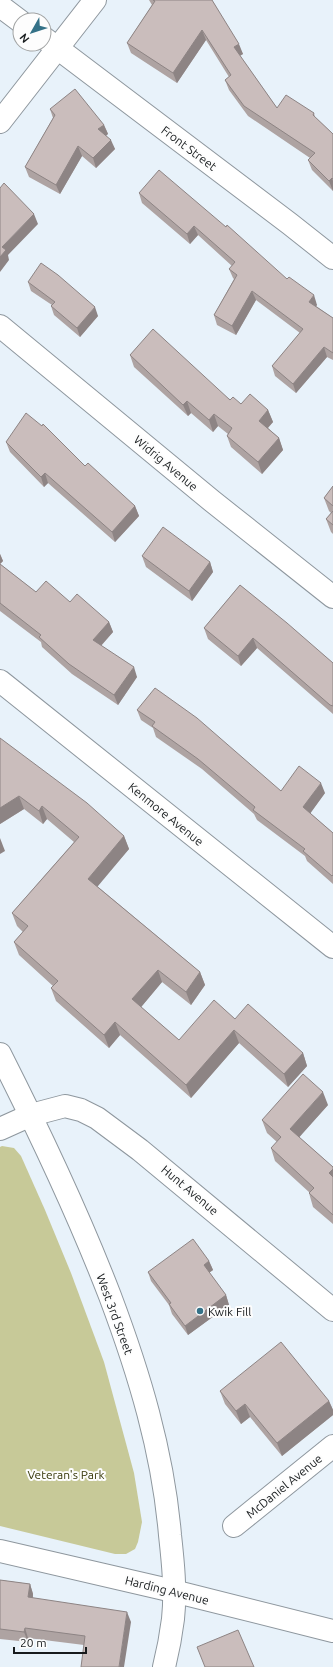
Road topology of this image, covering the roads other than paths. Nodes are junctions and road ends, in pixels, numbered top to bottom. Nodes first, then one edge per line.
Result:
1 (95, 0) edge
2 (0, 6) edge
3 (12, 15) edge
4 (52, 42) edge
5 (52, 44) edge
6 (45, 52) edge
7 (0, 122) edge
8 (333, 258) edge
9 (0, 326) edge
10 (333, 597) edge
11 (0, 680) edge
12 (333, 947) edge
13 (0, 1054) edge
14 (31, 1115) junction
15 (0, 1129) edge
16 (333, 1310) edge
17 (333, 1446) edge
18 (234, 1526) dead end
19 (0, 1551) edge
20 (173, 1591) junction
21 (333, 1631) edge
22 (164, 1667) edge

1 - 4 street
2 - 3 street
5 - 8 street, Front Street
6 - 7 street
9 - 10 street, Widrig Avenue
11 - 12 street, Kenmore Avenue
13 - 14 street, West 3rd Street
14 - 15 street, Hunt Avenue
14 - 16 street, Hunt Avenue
14 - 20 street, West 3rd Street
17 - 18 street, McDaniel Avenue
19 - 20 street, Harding Avenue
20 - 21 street, Harding Avenue
20 - 22 street

